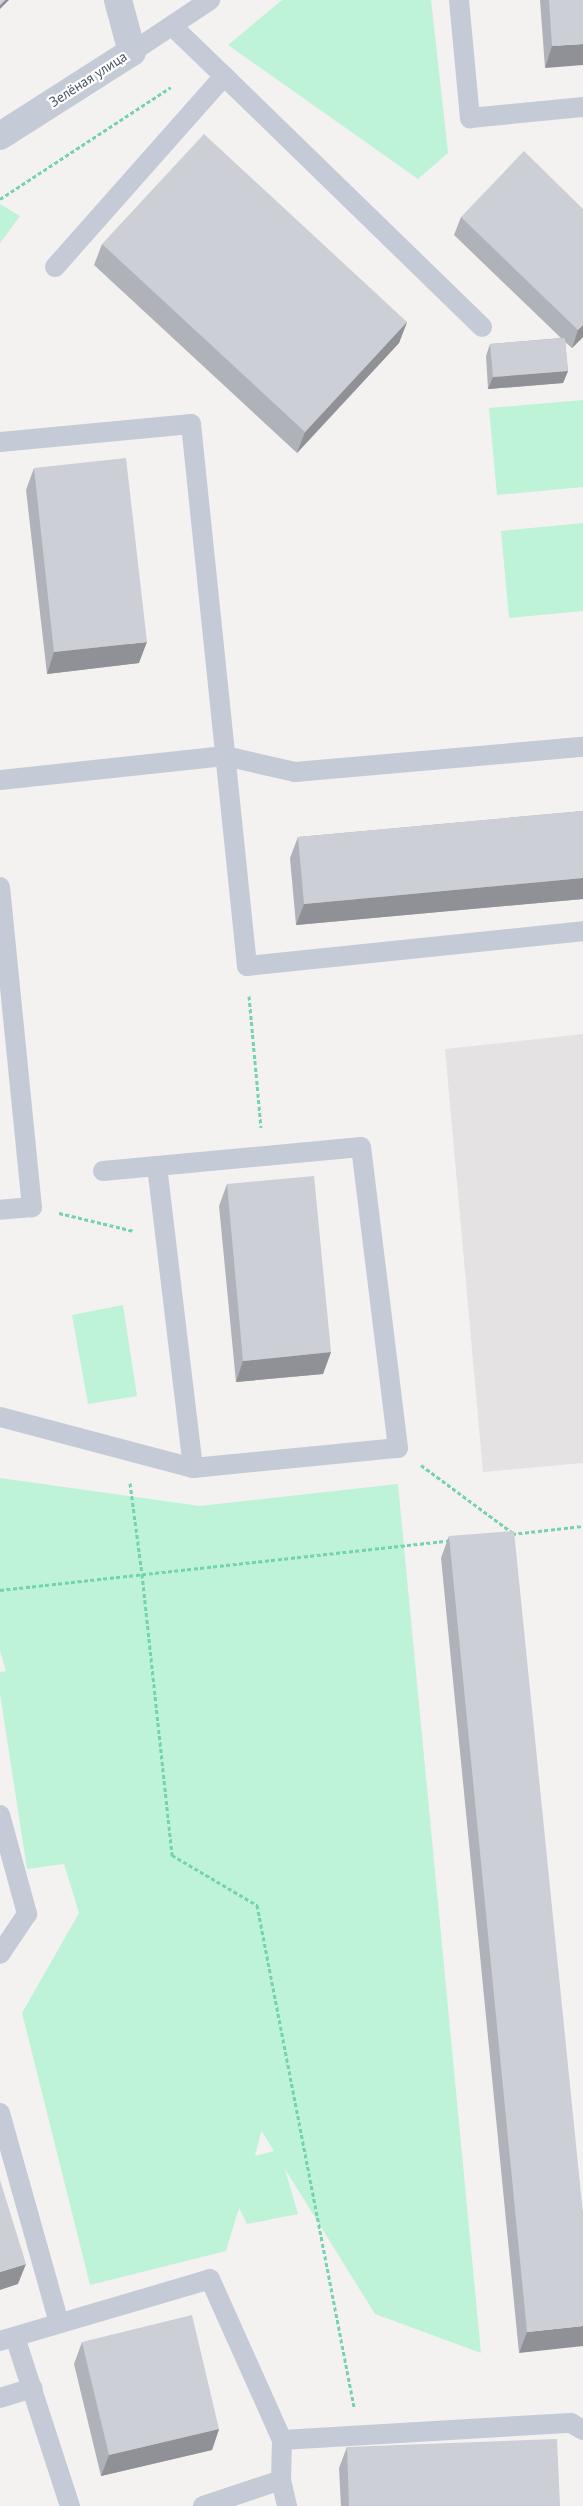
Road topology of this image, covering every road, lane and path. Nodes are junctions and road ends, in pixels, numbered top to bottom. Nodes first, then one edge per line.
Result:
1 (118, 0) edge
2 (210, 0) edge
3 (459, 0) edge
4 (172, 26) junction
5 (132, 52) junction
6 (210, 62) junction
7 (224, 76) junction
8 (583, 107) edge
9 (0, 136) edge
10 (0, 200) edge
11 (55, 267) dead end
12 (482, 327) dead end
13 (0, 442) edge
14 (583, 746) edge
15 (225, 756) junction
16 (0, 780) edge
17 (0, 887) edge
18 (583, 931) edge
19 (247, 966) junction
20 (264, 1156) junction
21 (157, 1166) junction
22 (102, 1171) dead end
23 (32, 1207) junction
24 (0, 1210) edge
25 (166, 1239) junction
26 (0, 1418) edge
27 (398, 1448) junction
28 (126, 1451) junction
29 (193, 1468) junction
30 (583, 1526) edge
31 (504, 1534) edge
32 (513, 1534) junction
33 (455, 1540) edge
34 (142, 1574) junction
35 (0, 1590) edge
36 (0, 1815) edge
37 (0, 1954) edge
38 (0, 2113) edge
39 (59, 2324) junction
40 (7, 2339) edge
41 (32, 2388) junction
42 (0, 2398) edge
43 (583, 2430) edge
44 (359, 2435) junction
45 (282, 2440) junction
46 (281, 2480) junction
47 (70, 2506) edge
48 (204, 2506) edge
49 (287, 2506) edge

1 - 5 street, Зелёная улица
2 - 4 lane
3 - 8 lane
4 - 5 lane
4 - 6 lane
5 - 9 street, Зелёная улица
6 - 7 lane
6 - 10 path
7 - 11 lane
7 - 12 lane
13 - 15 lane
14 - 15 lane
15 - 16 lane
15 - 19 lane
17 - 23 lane
18 - 19 lane
19 - 20 path
20 - 21 lane
20 - 27 lane
21 - 22 lane
21 - 25 lane
23 - 24 lane
23 - 25 path
25 - 29 lane
26 - 28 lane
27 - 29 lane
27 - 32 path
28 - 29 lane
28 - 34 path
30 - 32 path
31 - 32 path
33 - 34 path
34 - 35 path
34 - 44 path
36 - 37 lane
38 - 39 lane
39 - 40 lane
39 - 45 lane
40 - 41 lane
41 - 42 lane
41 - 47 lane
43 - 44 lane
44 - 45 lane
45 - 46 lane
46 - 48 lane
46 - 49 lane

